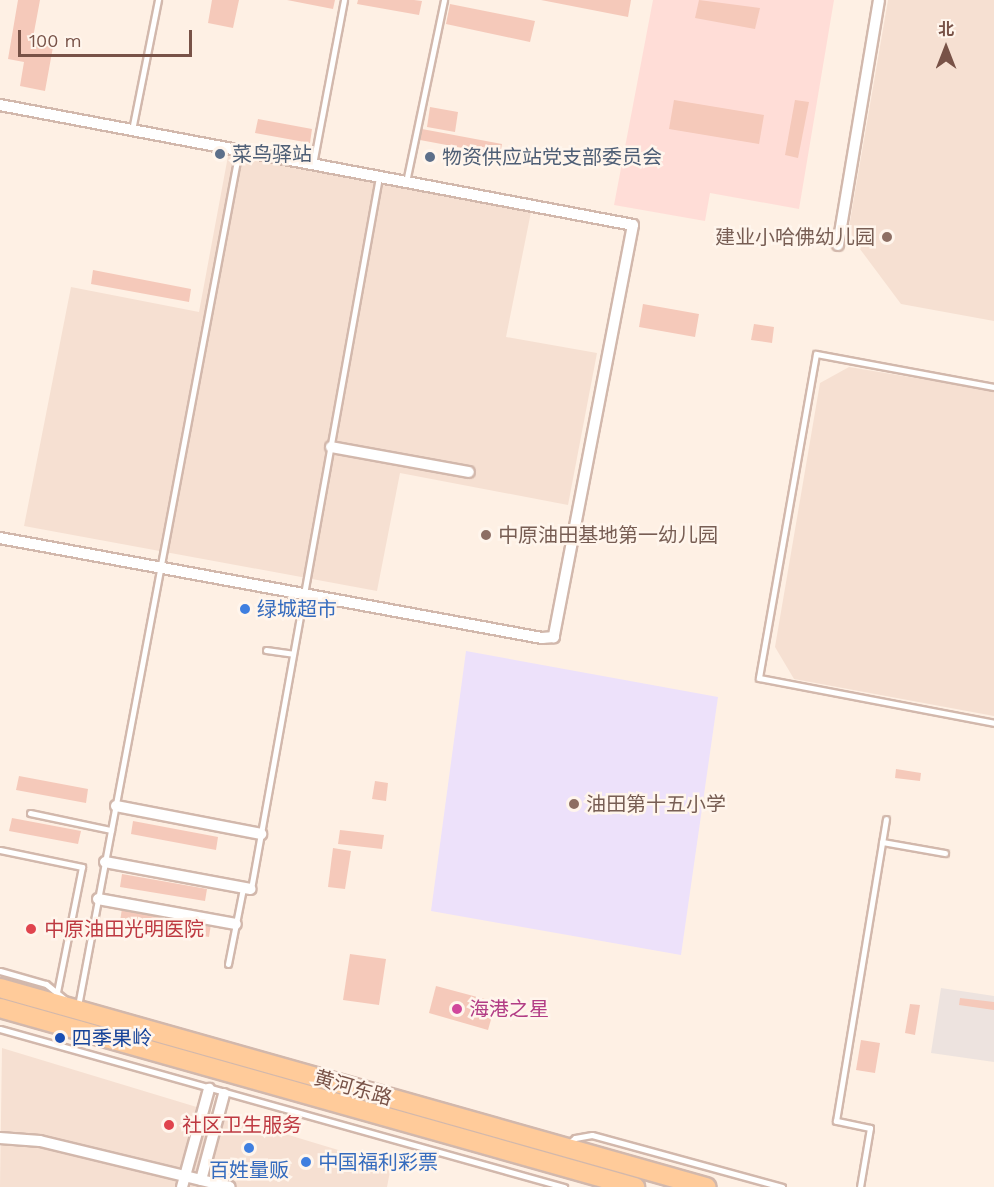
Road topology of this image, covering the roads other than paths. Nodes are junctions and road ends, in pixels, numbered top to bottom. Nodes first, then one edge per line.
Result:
1 (158, 0) edge
2 (344, 0) edge
3 (444, 0) edge
4 (879, 0) edge
5 (0, 105) edge
6 (132, 130) junction
7 (239, 150) junction
8 (313, 164) junction
9 (380, 177) junction
10 (406, 182) junction
11 (838, 245) dead end
12 (994, 387) edge
13 (331, 447) junction
14 (469, 471) dead end
15 (0, 538) edge
16 (160, 568) junction
17 (304, 595) junction
18 (266, 650) dead end
19 (293, 654) junction
20 (994, 723) edge
21 (116, 806) junction
22 (30, 813) dead end
23 (886, 819) dead end
24 (111, 830) junction
25 (261, 834) junction
26 (882, 842) junction
27 (0, 850) edge
28 (945, 853) dead end
29 (105, 862) junction
30 (247, 889) junction
31 (98, 899) junction
32 (236, 924) junction
33 (228, 964) dead end
34 (0, 971) edge
35 (0, 988) edge
36 (57, 992) junction
37 (0, 1008) edge
38 (77, 1010) junction
39 (0, 1029) edge
40 (209, 1089) junction
41 (224, 1094) junction
42 (0, 1138) edge
43 (564, 1148) junction
44 (566, 1168) junction
45 (201, 1180) junction
46 (183, 1181) edge
47 (231, 1187) edge
48 (564, 1187) edge
49 (635, 1187) edge
50 (706, 1187) edge
51 (782, 1187) edge
52 (860, 1187) edge

1 - 6 lane
2 - 8 lane
3 - 10 lane
4 - 11 street
5 - 6 street
6 - 7 street
7 - 8 street
7 - 16 lane
8 - 9 street
9 - 10 street
9 - 13 lane
10 - 17 street
12 - 20 lane
13 - 14 street
13 - 17 lane
15 - 16 street
16 - 17 street
16 - 21 lane
17 - 19 lane
18 - 19 lane
19 - 25 lane
21 - 24 lane
21 - 25 street
22 - 24 lane
23 - 26 lane
24 - 29 lane
25 - 30 lane
26 - 28 lane
26 - 52 lane
27 - 36 lane
29 - 30 street
29 - 31 lane
30 - 32 lane
31 - 32 street
31 - 38 lane
32 - 33 lane
34 - 36 lane
35 - 38 main road, 黄河东路
36 - 38 lane
37 - 44 main road, 黄河东路
38 - 43 main road, 黄河东路
39 - 40 lane
40 - 41 lane
40 - 46 street
41 - 45 street
41 - 48 lane
42 - 46 street
43 - 50 main road, 黄河东路
43 - 51 lane
44 - 48 lane
44 - 49 main road, 黄河东路
45 - 46 street
45 - 47 street

